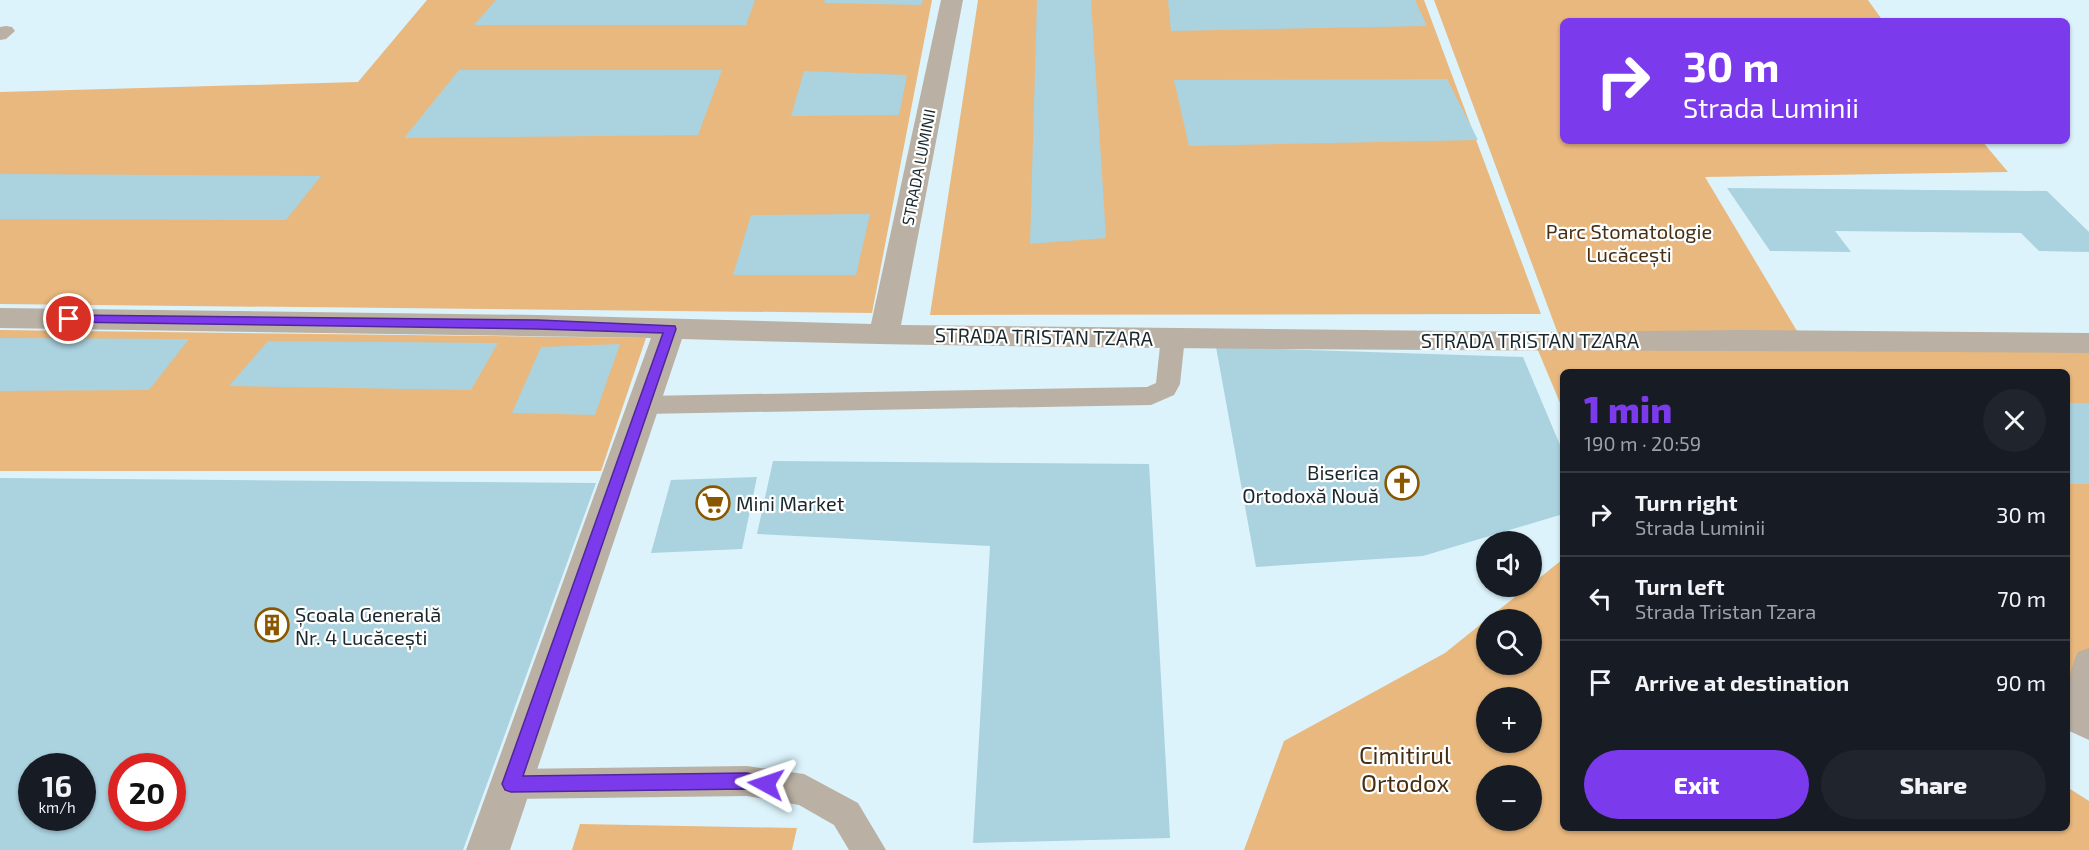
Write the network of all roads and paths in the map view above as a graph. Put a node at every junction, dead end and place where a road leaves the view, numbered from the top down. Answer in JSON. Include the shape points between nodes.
{"nodes":[{"id":1,"x":952,"y":0,"type":"edge"},
{"id":2,"x":0,"y":318,"type":"edge"},
{"id":3,"x":670,"y":329,"type":"junction"},
{"id":4,"x":884,"y":335,"type":"junction"},
{"id":5,"x":1173,"y":337,"type":"junction"},
{"id":6,"x":2089,"y":343,"type":"edge"},
{"id":7,"x":644,"y":405,"type":"junction"},
{"id":8,"x":2089,"y":661,"type":"edge"},
{"id":9,"x":2089,"y":726,"type":"edge"},
{"id":10,"x":511,"y":784,"type":"junction"},
{"id":11,"x":488,"y":850,"type":"edge"},
{"id":12,"x":869,"y":850,"type":"edge"}],
"edges":[{"from":1,"to":4,"type":"street","name":"STRADA LUMINII"},
{"from":2,"to":3,"type":"street","name":"STRADA TRISTAN TZARA"},
{"from":3,"to":4,"type":"street","name":"STRADA TRISTAN TZARA"},
{"from":3,"to":7,"type":"street"},
{"from":4,"to":5,"type":"street","name":"STRADA TRISTAN TZARA"},
{"from":5,"to":6,"type":"street","name":"STRADA TRISTAN TZARA"},
{"from":5,"to":7,"type":"lane","via":[[1168,384],[1151,396]]},
{"from":7,"to":10,"type":"street"},
{"from":8,"to":9,"type":"lane","via":[[2077,720]]},
{"from":10,"to":11,"type":"street"},
{"from":10,"to":12,"type":"lane","via":[[747,781],[804,790],[846,813]]}]}
